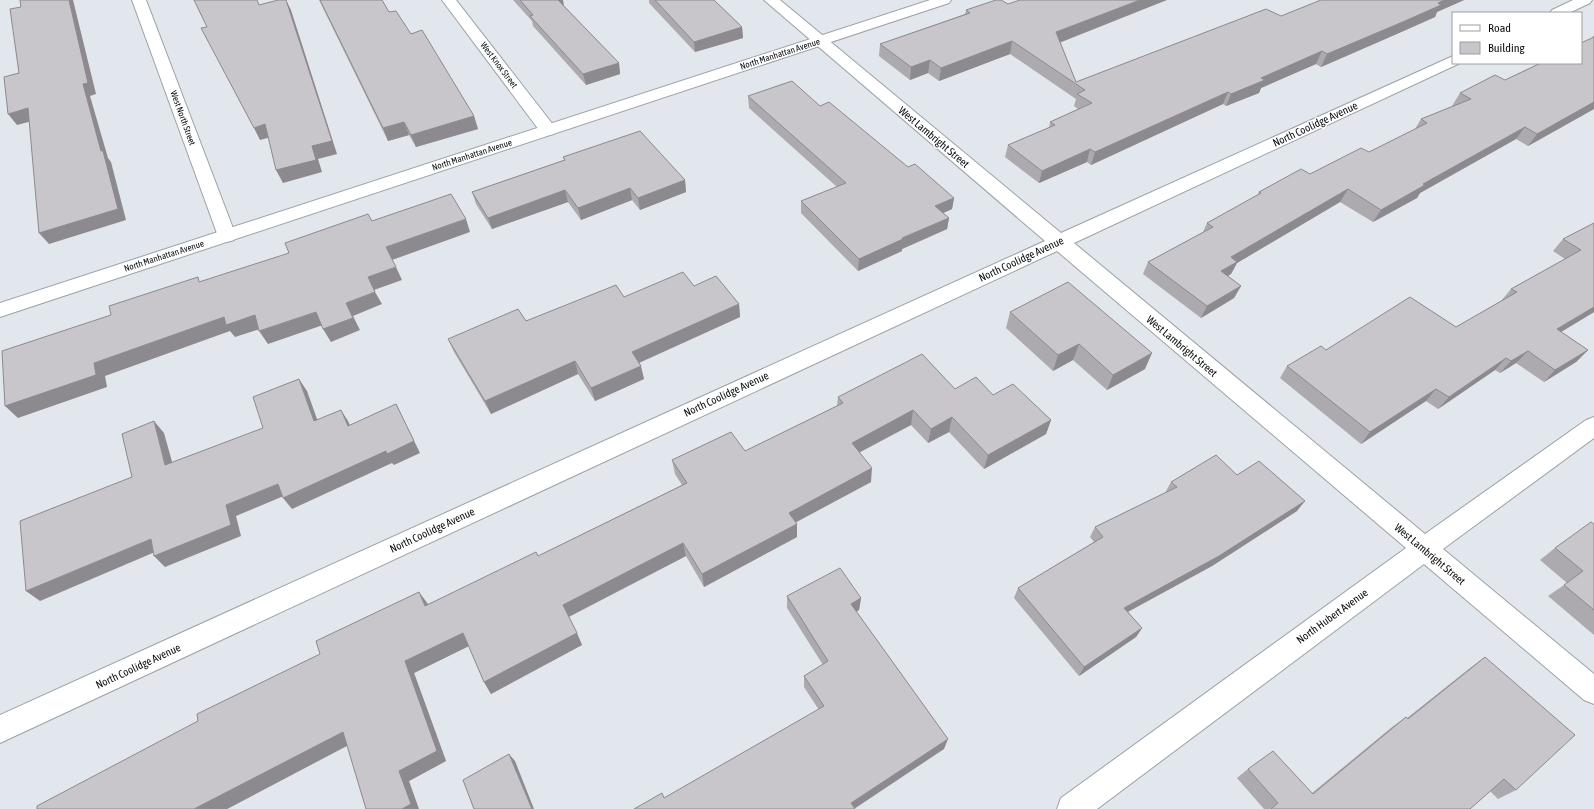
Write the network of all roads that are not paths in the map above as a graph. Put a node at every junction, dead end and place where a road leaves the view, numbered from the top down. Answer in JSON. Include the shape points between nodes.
{"nodes":[{"id":1,"x":139,"y":0,"type":"edge"},
{"id":2,"x":449,"y":0,"type":"edge"},
{"id":3,"x":771,"y":0,"type":"edge"},
{"id":4,"x":944,"y":0,"type":"edge"},
{"id":5,"x":1585,"y":0,"type":"edge"},
{"id":6,"x":1594,"y":4,"type":"edge"},
{"id":7,"x":1559,"y":12,"type":"edge"},
{"id":8,"x":820,"y":41,"type":"junction"},
{"id":9,"x":1452,"y":61,"type":"edge"},
{"id":10,"x":548,"y":130,"type":"junction"},
{"id":11,"x":227,"y":236,"type":"junction"},
{"id":12,"x":1057,"y":242,"type":"junction"},
{"id":13,"x":0,"y":310,"type":"edge"},
{"id":14,"x":1594,"y":426,"type":"edge"},
{"id":15,"x":1424,"y":548,"type":"junction"},
{"id":16,"x":1594,"y":691,"type":"edge"},
{"id":17,"x":0,"y":729,"type":"edge"},
{"id":18,"x":1072,"y":809,"type":"edge"}],
"edges":[{"from":1,"to":11,"type":"street","name":"West North Street"},
{"from":2,"to":10,"type":"street","name":"West Knox Street"},
{"from":3,"to":8,"type":"street","name":"West Lambright Street"},
{"from":4,"to":8,"type":"street","name":"North Manhattan Avenue"},
{"from":5,"to":6,"type":"street"},
{"from":5,"to":7,"type":"street"},
{"from":8,"to":10,"type":"street","name":"North Manhattan Avenue"},
{"from":8,"to":12,"type":"street","name":"West Lambright Street"},
{"from":9,"to":12,"type":"street","name":"North Coolidge Avenue"},
{"from":10,"to":11,"type":"street","name":"North Manhattan Avenue"},
{"from":11,"to":13,"type":"street","name":"North Manhattan Avenue"},
{"from":12,"to":15,"type":"street","name":"West Lambright Street"},
{"from":12,"to":17,"type":"street","name":"North Coolidge Avenue"},
{"from":14,"to":15,"type":"street","name":"North Hubert Avenue"},
{"from":15,"to":16,"type":"street","name":"West Lambright Street"},
{"from":15,"to":18,"type":"street","name":"North Hubert Avenue"}]}
